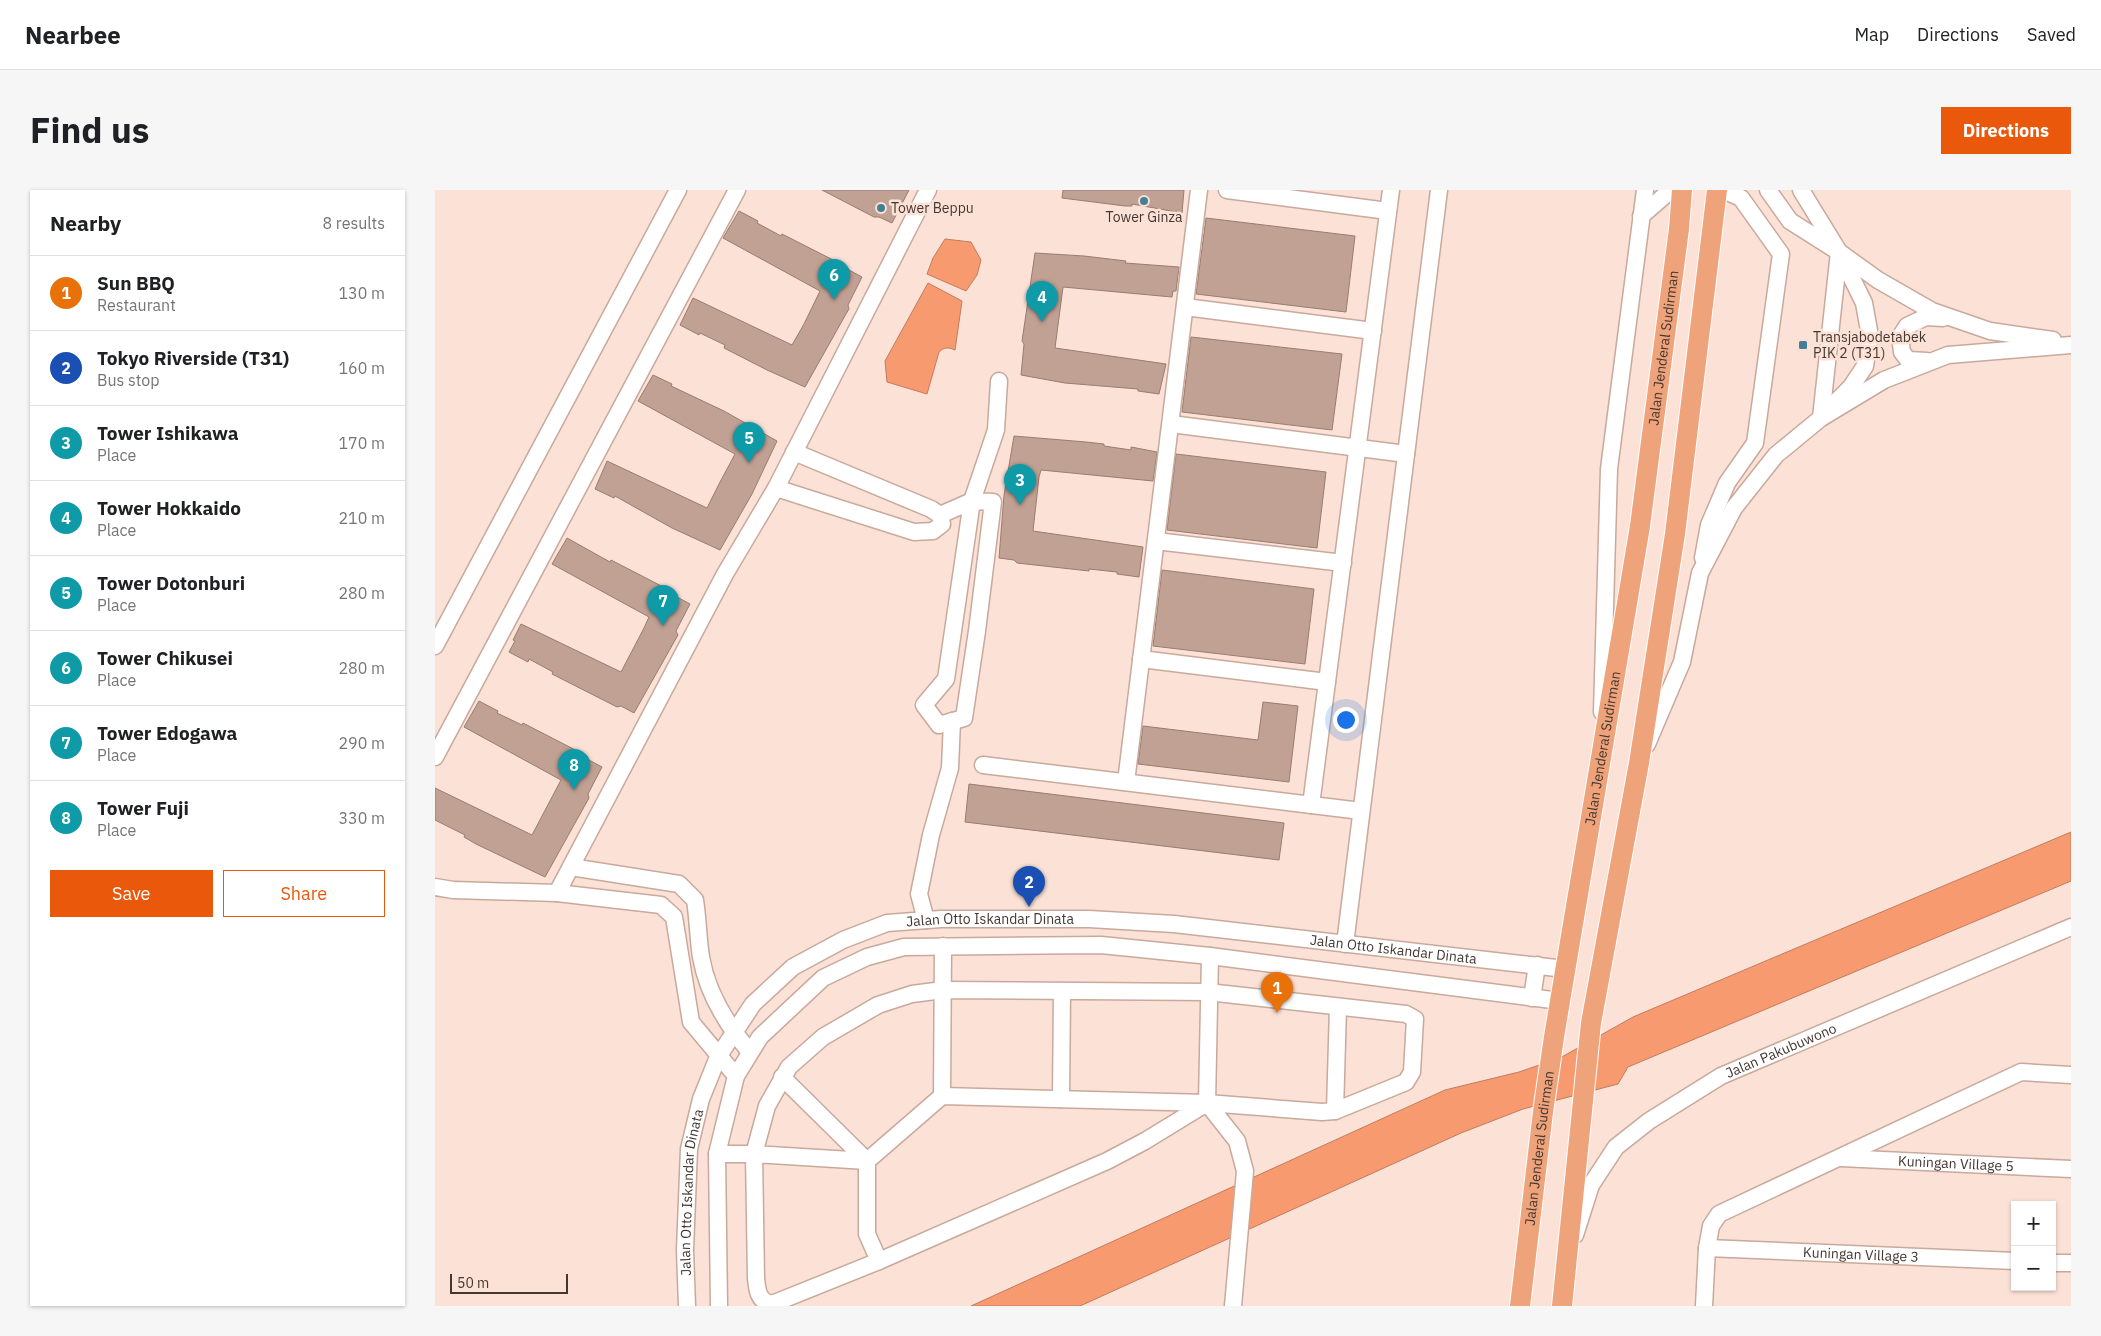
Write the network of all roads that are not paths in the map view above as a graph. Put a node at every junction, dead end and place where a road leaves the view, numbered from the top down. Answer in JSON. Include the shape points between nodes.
{"nodes":[{"id":1,"x":678,"y":190,"type":"edge"},
{"id":2,"x":737,"y":190,"type":"edge"},
{"id":3,"x":928,"y":190,"type":"edge"},
{"id":4,"x":1199,"y":190,"type":"edge"},
{"id":5,"x":1227,"y":190,"type":"edge"},
{"id":6,"x":1391,"y":190,"type":"edge"},
{"id":7,"x":1439,"y":190,"type":"edge"},
{"id":8,"x":1645,"y":190,"type":"edge"},
{"id":9,"x":1671,"y":190,"type":"edge"},
{"id":10,"x":1682,"y":190,"type":"edge"},
{"id":11,"x":1717,"y":190,"type":"edge"},
{"id":12,"x":1723,"y":190,"type":"edge"},
{"id":13,"x":1768,"y":190,"type":"edge"},
{"id":14,"x":1801,"y":190,"type":"edge"},
{"id":15,"x":1388,"y":211,"type":"junction"},
{"id":16,"x":1641,"y":216,"type":"junction"},
{"id":17,"x":1839,"y":252,"type":"junction"},
{"id":18,"x":1185,"y":307,"type":"junction"},
{"id":19,"x":1952,"y":318,"type":"junction"},
{"id":20,"x":1373,"y":331,"type":"junction"},
{"id":21,"x":2071,"y":344,"type":"edge"},
{"id":22,"x":1931,"y":362,"type":"junction"},
{"id":23,"x":999,"y":381,"type":"dead end"},
{"id":24,"x":1821,"y":418,"type":"junction"},
{"id":25,"x":1171,"y":424,"type":"junction"},
{"id":26,"x":1357,"y":448,"type":"junction"},
{"id":27,"x":794,"y":452,"type":"junction"},
{"id":28,"x":1406,"y":454,"type":"junction"},
{"id":29,"x":776,"y":488,"type":"junction"},
{"id":30,"x":972,"y":501,"type":"junction"},
{"id":31,"x":940,"y":515,"type":"junction"},
{"id":32,"x":1156,"y":541,"type":"junction"},
{"id":33,"x":1343,"y":563,"type":"junction"},
{"id":34,"x":1700,"y":573,"type":"junction"},
{"id":35,"x":435,"y":646,"type":"edge"},
{"id":36,"x":1141,"y":659,"type":"junction"},
{"id":37,"x":1327,"y":682,"type":"junction"},
{"id":38,"x":952,"y":721,"type":"junction"},
{"id":39,"x":1600,"y":756,"type":"junction"},
{"id":40,"x":435,"y":757,"type":"edge"},
{"id":41,"x":1639,"y":763,"type":"junction"},
{"id":42,"x":983,"y":765,"type":"dead end"},
{"id":43,"x":1126,"y":782,"type":"junction"},
{"id":44,"x":1311,"y":805,"type":"junction"},
{"id":45,"x":1361,"y":811,"type":"junction"},
{"id":46,"x":571,"y":868,"type":"junction"},
{"id":47,"x":435,"y":887,"type":"edge"},
{"id":48,"x":557,"y":893,"type":"junction"},
{"id":49,"x":926,"y":920,"type":"junction"},
{"id":50,"x":2071,"y":927,"type":"edge"},
{"id":51,"x":1345,"y":944,"type":"junction"},
{"id":52,"x":943,"y":946,"type":"junction"},
{"id":53,"x":1210,"y":956,"type":"junction"},
{"id":54,"x":1537,"y":965,"type":"junction"},
{"id":55,"x":1565,"y":969,"type":"junction"},
{"id":56,"x":943,"y":990,"type":"junction"},
{"id":57,"x":1062,"y":992,"type":"junction"},
{"id":58,"x":1208,"y":992,"type":"junction"},
{"id":59,"x":1532,"y":998,"type":"junction"},
{"id":60,"x":1560,"y":1002,"type":"junction"},
{"id":61,"x":1338,"y":1007,"type":"junction"},
{"id":62,"x":733,"y":1032,"type":"junction"},
{"id":63,"x":750,"y":1052,"type":"junction"},
{"id":64,"x":719,"y":1057,"type":"junction"},
{"id":65,"x":2071,"y":1075,"type":"edge"},
{"id":66,"x":736,"y":1076,"type":"junction"},
{"id":67,"x":782,"y":1077,"type":"junction"},
{"id":68,"x":942,"y":1096,"type":"junction"},
{"id":69,"x":1061,"y":1099,"type":"junction"},
{"id":70,"x":1207,"y":1103,"type":"junction"},
{"id":71,"x":1335,"y":1111,"type":"junction"},
{"id":72,"x":717,"y":1154,"type":"junction"},
{"id":73,"x":754,"y":1154,"type":"junction"},
{"id":74,"x":1839,"y":1158,"type":"junction"},
{"id":75,"x":867,"y":1161,"type":"junction"},
{"id":76,"x":2071,"y":1169,"type":"edge"},
{"id":77,"x":1707,"y":1248,"type":"junction"},
{"id":78,"x":1567,"y":1258,"type":"junction"},
{"id":79,"x":2011,"y":1261,"type":"edge"},
{"id":80,"x":879,"y":1262,"type":"junction"},
{"id":81,"x":2056,"y":1263,"type":"edge"},
{"id":82,"x":2071,"y":1263,"type":"edge"},
{"id":83,"x":687,"y":1306,"type":"edge"},
{"id":84,"x":719,"y":1306,"type":"edge"},
{"id":85,"x":1233,"y":1306,"type":"edge"},
{"id":86,"x":1520,"y":1306,"type":"edge"},
{"id":87,"x":1562,"y":1306,"type":"edge"},
{"id":88,"x":1704,"y":1306,"type":"edge"}],
"edges":[{"from":1,"to":35,"type":"street"},
{"from":2,"to":40,"type":"street"},
{"from":3,"to":27,"type":"street"},
{"from":4,"to":18,"type":"street"},
{"from":5,"to":15,"type":"street"},
{"from":6,"to":15,"type":"street"},
{"from":7,"to":28,"type":"street"},
{"from":8,"to":16,"type":"street"},
{"from":9,"to":16,"type":"street"},
{"from":10,"to":39,"type":"main road","name":"Jalan Jenderal Sudirman","via":[[1640,526]]},
{"from":11,"to":41,"type":"main road","via":[[1675,534]]},
{"from":12,"to":34,"type":"street","via":[[1741,198],[1781,254],[1755,443],[1719,499],[1709,524]]},
{"from":13,"to":17,"type":"street","via":[[1790,221]]},
{"from":14,"to":17,"type":"street"},
{"from":15,"to":20,"type":"street"},
{"from":16,"to":39,"type":"street","via":[[1609,469]]},
{"from":17,"to":19,"type":"street","via":[[1878,280],[1932,311]]},
{"from":17,"to":24,"type":"street"},
{"from":17,"to":24,"type":"street","via":[[1864,303],[1870,336],[1865,366],[1851,387]]},
{"from":18,"to":20,"type":"street"},
{"from":18,"to":25,"type":"street"},
{"from":19,"to":21,"type":"street","via":[[1990,331]]},
{"from":19,"to":22,"type":"street","via":[[1926,317],[1907,326],[1900,337],[1901,352],[1908,360]]},
{"from":20,"to":26,"type":"street"},
{"from":21,"to":22,"type":"street","via":[[1948,355]]},
{"from":22,"to":24,"type":"street","via":[[1884,380]]},
{"from":23,"to":30,"type":"street","via":[[996,430]]},
{"from":24,"to":34,"type":"street","via":[[1776,455],[1734,508]]},
{"from":25,"to":26,"type":"street"},
{"from":25,"to":32,"type":"street"},
{"from":26,"to":28,"type":"street"},
{"from":26,"to":33,"type":"street"},
{"from":27,"to":29,"type":"street"},
{"from":27,"to":31,"type":"street"},
{"from":28,"to":45,"type":"street"},
{"from":29,"to":31,"type":"street","via":[[914,532],[933,531],[942,524]]},
{"from":29,"to":46,"type":"street","via":[[725,574]]},
{"from":30,"to":31,"type":"street"},
{"from":30,"to":38,"type":"street","via":[[993,502],[964,718]]},
{"from":30,"to":38,"type":"street","via":[[946,679],[924,705],[939,725]]},
{"from":32,"to":33,"type":"street"},
{"from":32,"to":36,"type":"street"},
{"from":33,"to":37,"type":"street"},
{"from":34,"to":41,"type":"street","via":[[1682,662]]},
{"from":36,"to":37,"type":"street"},
{"from":36,"to":43,"type":"street"},
{"from":37,"to":44,"type":"street"},
{"from":38,"to":49,"type":"street","via":[[950,768],[919,894]]},
{"from":39,"to":55,"type":"main road","name":"Jalan Jenderal Sudirman"},
{"from":41,"to":78,"type":"main road","via":[[1591,1023]]},
{"from":42,"to":43,"type":"street"},
{"from":43,"to":44,"type":"street"},
{"from":44,"to":45,"type":"street"},
{"from":45,"to":51,"type":"street"},
{"from":46,"to":48,"type":"street"},
{"from":46,"to":62,"type":"street","via":[[679,884],[695,900],[701,957],[708,984]]},
{"from":47,"to":48,"type":"street"},
{"from":48,"to":64,"type":"street","via":[[661,905],[674,917],[691,1022]]},
{"from":49,"to":51,"type":"street","name":"Jalan Otto Iskandar Dinata","via":[[1089,918],[1174,924]]},
{"from":49,"to":62,"type":"street","name":"Jalan Otto Iskandar Dinata","via":[[887,923],[843,940],[793,967],[753,1004]]},
{"from":50,"to":78,"type":"street","name":"Jalan Pakubuwono","via":[[1721,1076],[1649,1121],[1616,1147],[1591,1186]]},
{"from":51,"to":54,"type":"street","name":"Jalan Otto Iskandar Dinata"},
{"from":52,"to":53,"type":"street","name":"Jalan Otto Iskandar Dinata","via":[[1101,945]]},
{"from":52,"to":56,"type":"street"},
{"from":52,"to":63,"type":"street","name":"Jalan Otto Iskandar Dinata","via":[[904,947],[867,957],[823,978],[760,1038]]},
{"from":53,"to":58,"type":"street"},
{"from":53,"to":59,"type":"street","name":"Jalan Otto Iskandar Dinata"},
{"from":54,"to":55,"type":"street","name":"Jalan Otto Iskandar Dinata"},
{"from":54,"to":59,"type":"street"},
{"from":55,"to":60,"type":"main road","name":"Jalan Jenderal Sudirman"},
{"from":56,"to":57,"type":"street"},
{"from":56,"to":67,"type":"street","via":[[911,994],[877,1005],[823,1038],[789,1066]]},
{"from":56,"to":68,"type":"street"},
{"from":57,"to":58,"type":"street"},
{"from":57,"to":69,"type":"street"},
{"from":58,"to":61,"type":"street"},
{"from":58,"to":70,"type":"street"},
{"from":59,"to":60,"type":"street","name":"Jalan Otto Iskandar Dinata"},
{"from":60,"to":86,"type":"main road","name":"Jalan Jenderal Sudirman","via":[[1543,1112]]},
{"from":61,"to":71,"type":"street"},
{"from":61,"to":71,"type":"street","via":[[1406,1014],[1415,1019],[1416,1027],[1412,1072],[1406,1082]]},
{"from":62,"to":63,"type":"street"},
{"from":62,"to":64,"type":"street","name":"Jalan Otto Iskandar Dinata"},
{"from":63,"to":66,"type":"street","name":"Jalan Otto Iskandar Dinata"},
{"from":64,"to":66,"type":"street"},
{"from":64,"to":83,"type":"street","name":"Jalan Otto Iskandar Dinata","via":[[701,1099],[689,1149],[685,1250]]},
{"from":65,"to":74,"type":"street","via":[[2021,1072]]},
{"from":66,"to":72,"type":"street","name":"Jalan Otto Iskandar Dinata"},
{"from":67,"to":73,"type":"street","via":[[767,1106]]},
{"from":67,"to":75,"type":"street"},
{"from":68,"to":69,"type":"street"},
{"from":68,"to":75,"type":"street"},
{"from":69,"to":70,"type":"street"},
{"from":70,"to":71,"type":"street"},
{"from":70,"to":80,"type":"street","via":[[1107,1161]]},
{"from":70,"to":85,"type":"street","via":[[1237,1141],[1245,1171]]},
{"from":72,"to":73,"type":"street"},
{"from":72,"to":84,"type":"street","name":"Jalan Otto Iskandar Dinata"},
{"from":73,"to":75,"type":"street"},
{"from":73,"to":80,"type":"street","via":[[756,1278],[758,1295],[766,1304]]},
{"from":74,"to":76,"type":"street","name":"Kuningan Village 5"},
{"from":74,"to":77,"type":"street","via":[[1719,1214],[1711,1226]]},
{"from":75,"to":80,"type":"street","via":[[867,1234]]},
{"from":77,"to":79,"type":"street","name":"Kuningan Village 3"},
{"from":77,"to":88,"type":"street"},
{"from":78,"to":87,"type":"main road"},
{"from":81,"to":82,"type":"street"}]}
